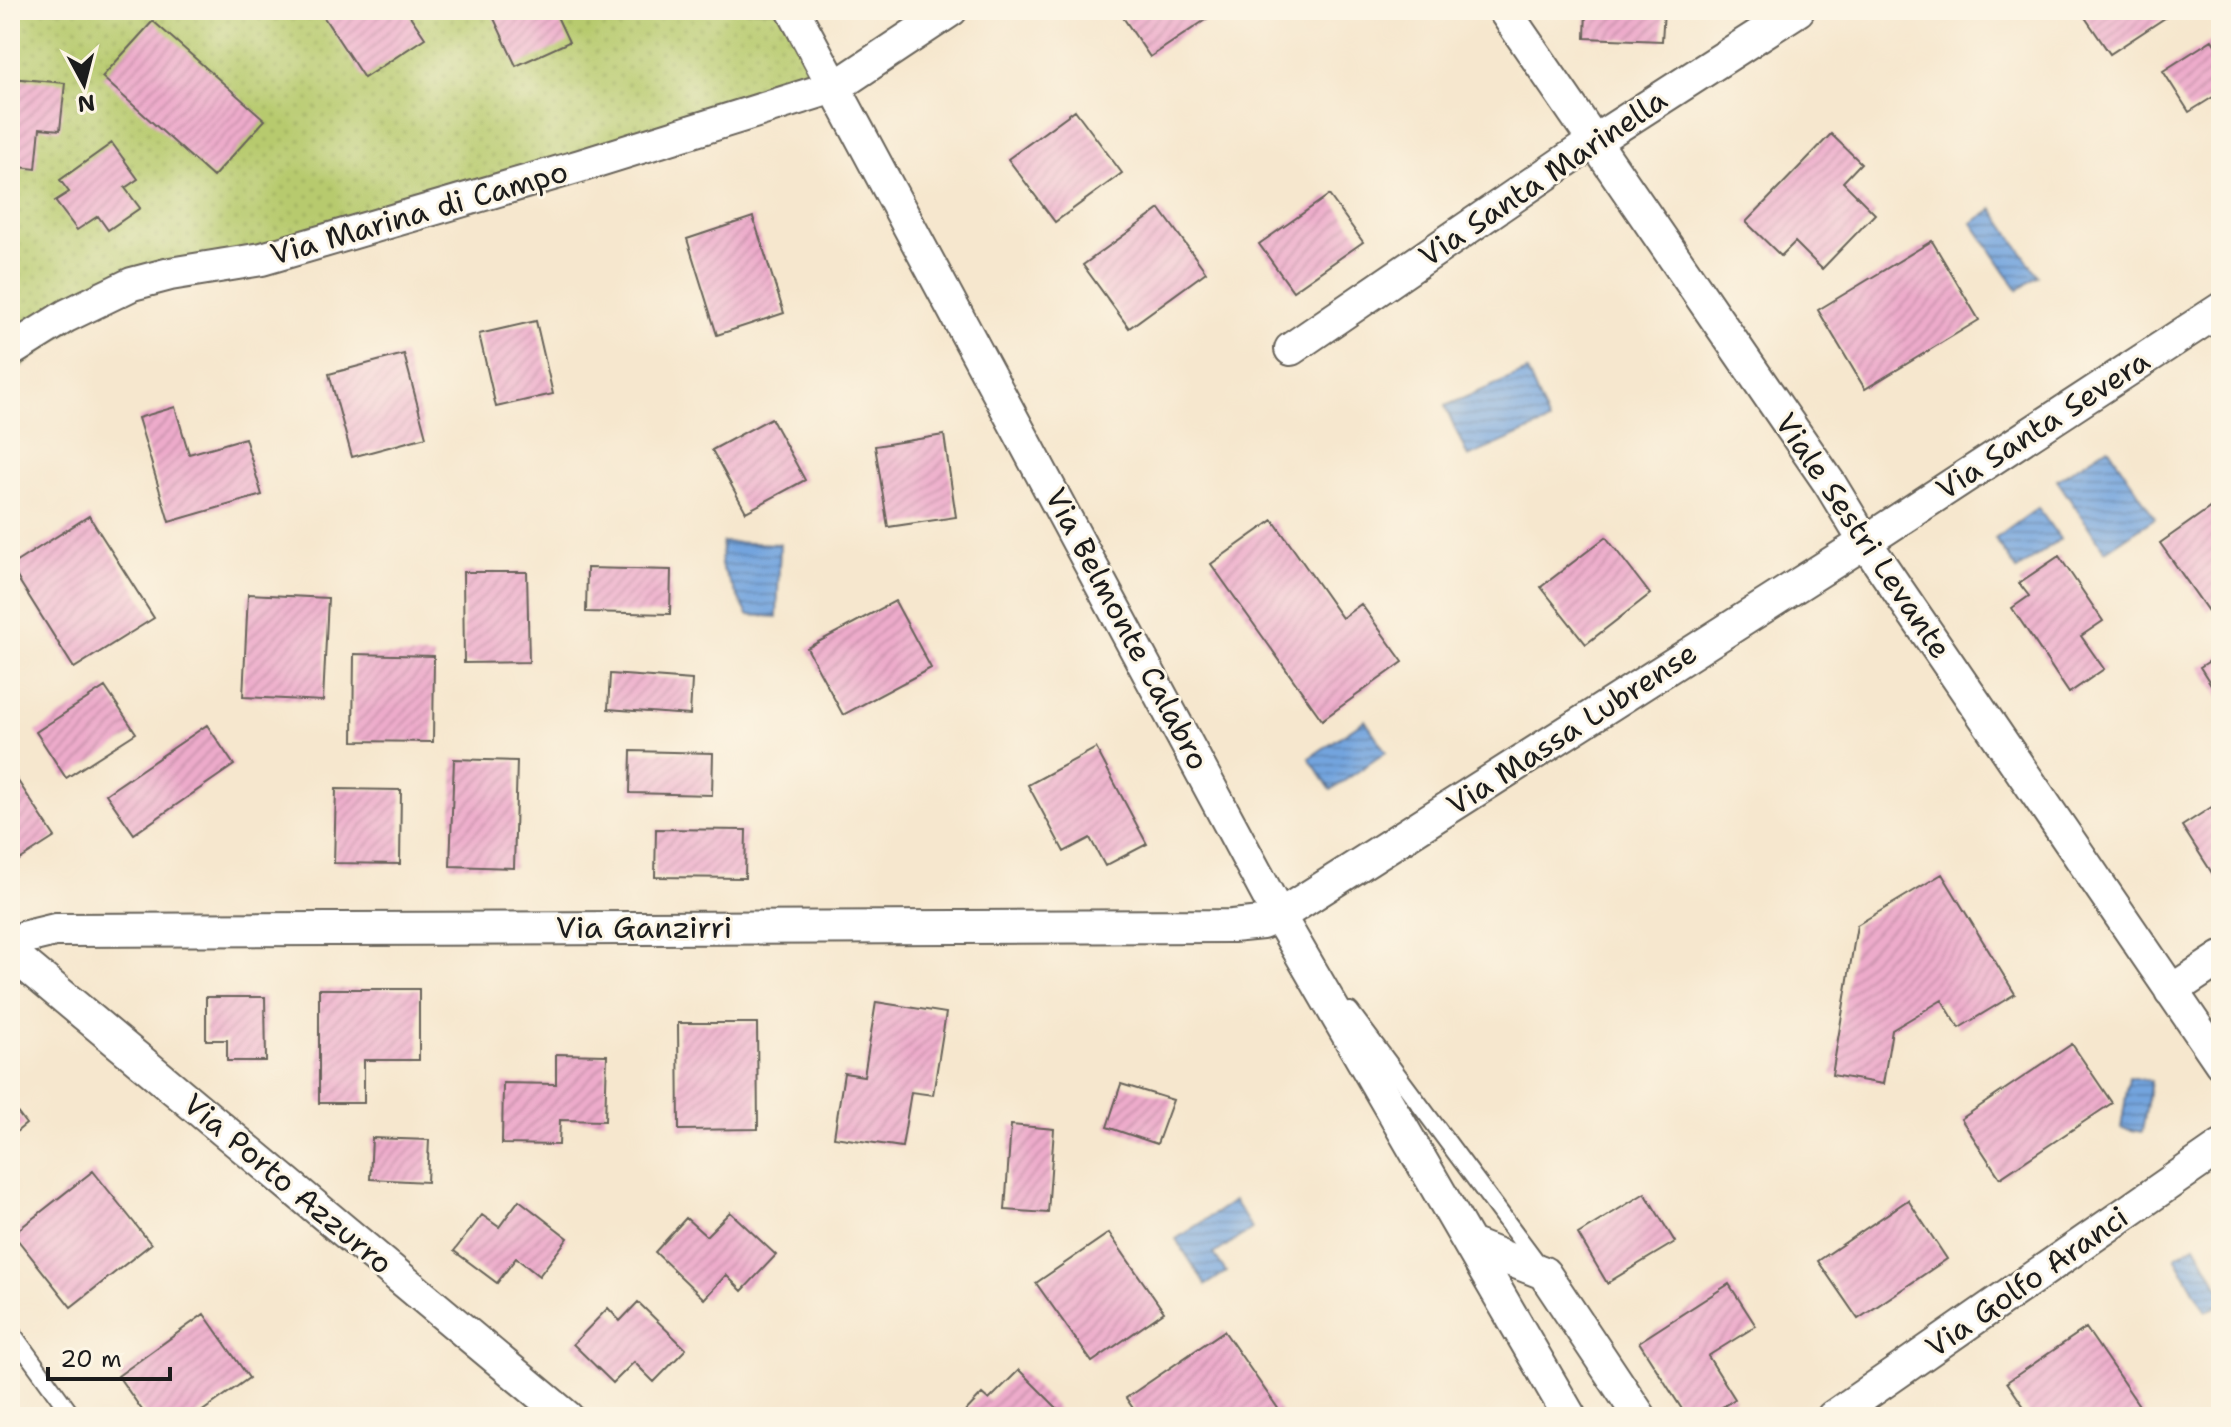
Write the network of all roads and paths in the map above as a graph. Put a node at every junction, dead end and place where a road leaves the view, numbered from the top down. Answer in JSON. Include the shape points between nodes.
{"nodes":[{"id":1,"x":793,"y":10,"type":"edge"},
{"id":2,"x":951,"y":10,"type":"edge"},
{"id":3,"x":1504,"y":10,"type":"edge"},
{"id":4,"x":1798,"y":10,"type":"edge"},
{"id":5,"x":837,"y":86,"type":"junction"},
{"id":6,"x":1593,"y":142,"type":"junction"},
{"id":7,"x":2221,"y":309,"type":"edge"},
{"id":8,"x":1291,"y":349,"type":"dead end"},
{"id":9,"x":10,"y":351,"type":"edge"},
{"id":10,"x":1865,"y":542,"type":"junction"},
{"id":11,"x":1279,"y":916,"type":"junction"},
{"id":12,"x":10,"y":949,"type":"edge"},
{"id":13,"x":2221,"y":958,"type":"edge"},
{"id":14,"x":2171,"y":991,"type":"junction"},
{"id":15,"x":2221,"y":1063,"type":"edge"},
{"id":16,"x":2221,"y":1147,"type":"edge"},
{"id":17,"x":1470,"y":1244,"type":"junction"},
{"id":18,"x":1544,"y":1273,"type":"junction"},
{"id":19,"x":10,"y":1330,"type":"edge"},
{"id":20,"x":558,"y":1415,"type":"edge"},
{"id":21,"x":73,"y":1417,"type":"edge"},
{"id":22,"x":1570,"y":1417,"type":"edge"},
{"id":23,"x":1640,"y":1417,"type":"edge"},
{"id":24,"x":1833,"y":1417,"type":"edge"}],
"edges":[{"from":1,"to":5,"type":"street","name":"Via Belmonte Calabro"},
{"from":2,"to":5,"type":"street","name":"Via Marina di Campo"},
{"from":3,"to":6,"type":"street","name":"Viale Sestri Levante"},
{"from":4,"to":6,"type":"street","name":"Via Santa Marinella"},
{"from":5,"to":9,"type":"street","name":"Via Marina di Campo","via":[[262,259],[132,284]]},
{"from":5,"to":11,"type":"street","name":"Via Belmonte Calabro"},
{"from":6,"to":8,"type":"street","name":"Via Santa Marinella"},
{"from":6,"to":10,"type":"street","name":"Viale Sestri Levante"},
{"from":7,"to":10,"type":"street","name":"Via Santa Severa"},
{"from":10,"to":11,"type":"street","name":"Via Massa Lubrense"},
{"from":10,"to":14,"type":"street","name":"Viale Sestri Levante"},
{"from":11,"to":12,"type":"street","name":"Via Ganzirri","via":[[1252,925],[1216,927],[55,930],[26,937]]},
{"from":11,"to":17,"type":"street","name":"Via Belmonte Calabro"},
{"from":11,"to":18,"type":"lane"},
{"from":12,"to":20,"type":"street","name":"Via Porto Azzurro"},
{"from":13,"to":14,"type":"street"},
{"from":14,"to":15,"type":"street","name":"Viale Sestri Levante"},
{"from":16,"to":24,"type":"street","name":"Via Golfo Aranci"},
{"from":17,"to":18,"type":"street"},
{"from":17,"to":22,"type":"street","name":"Via Belmonte Calabro"},
{"from":18,"to":23,"type":"street"},
{"from":19,"to":21,"type":"lane"}]}
